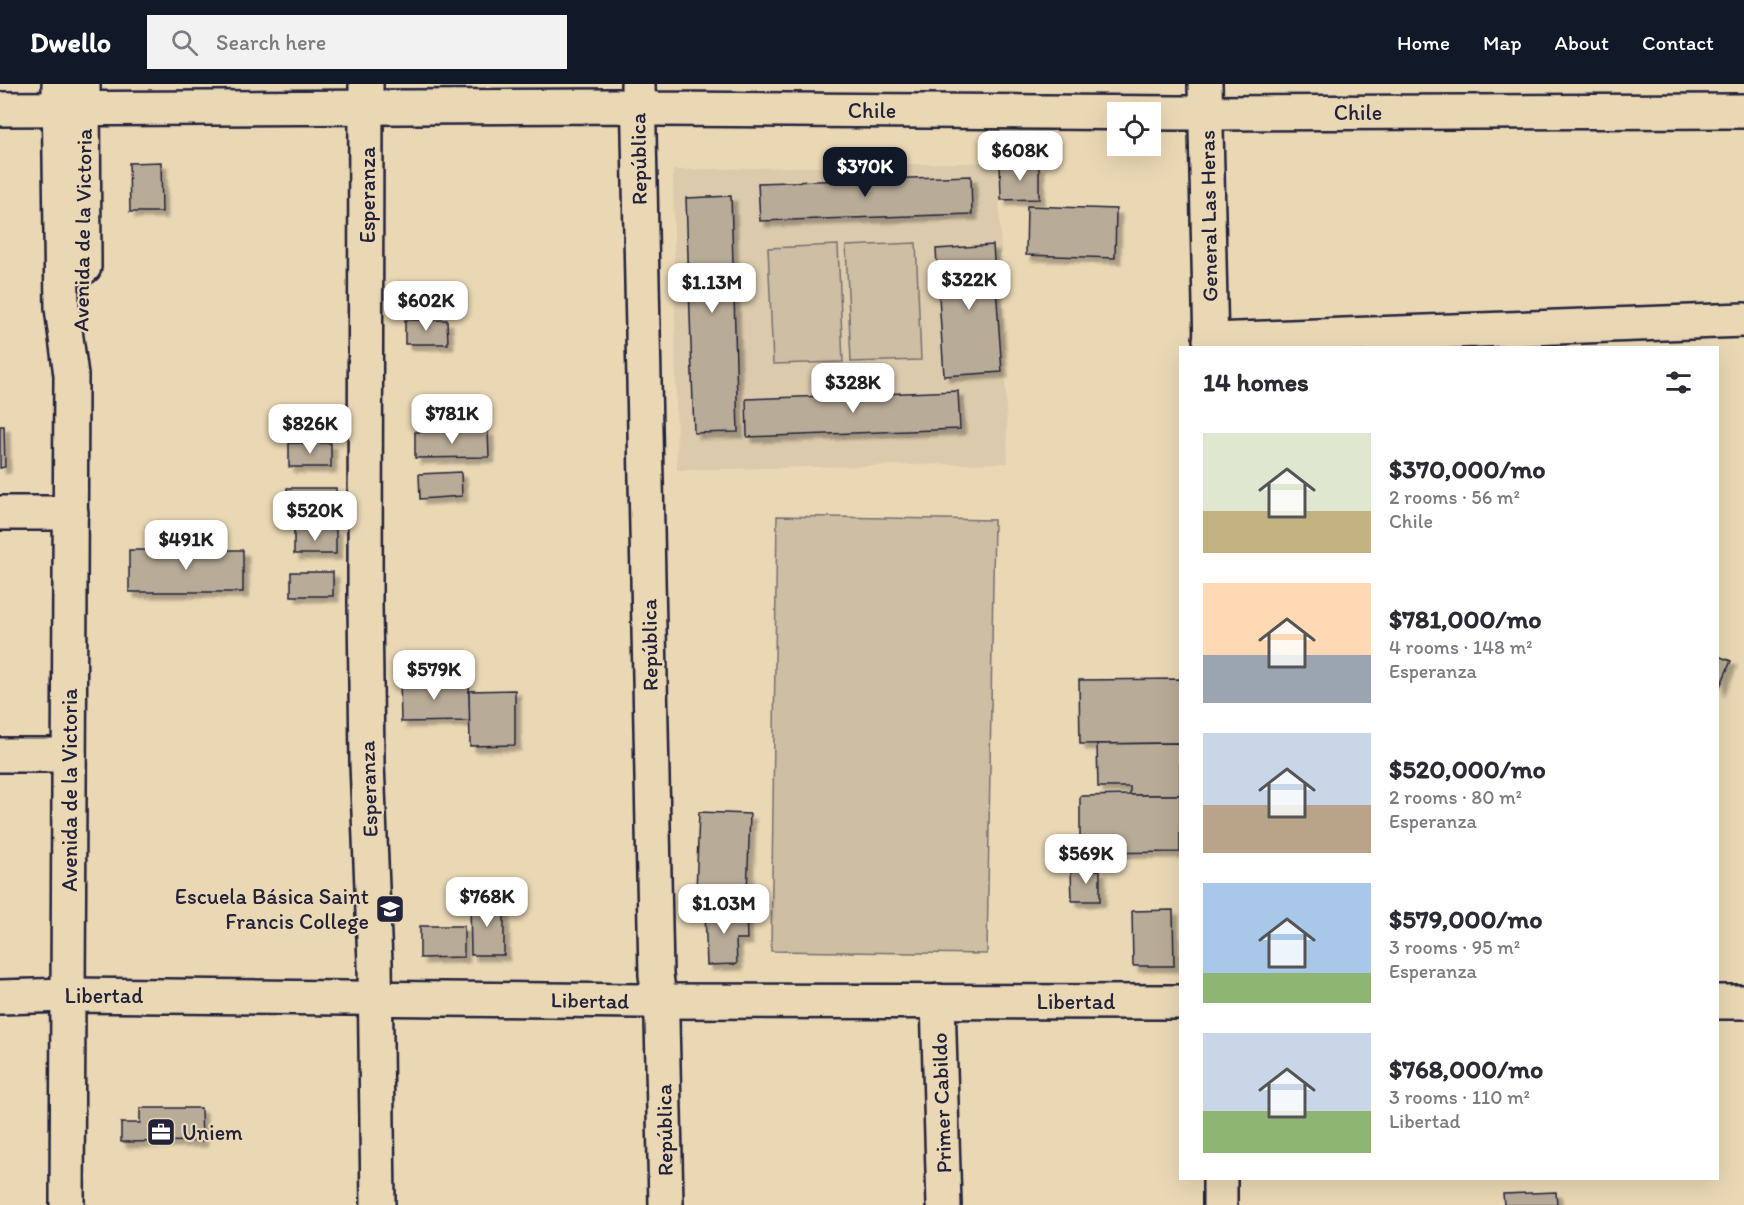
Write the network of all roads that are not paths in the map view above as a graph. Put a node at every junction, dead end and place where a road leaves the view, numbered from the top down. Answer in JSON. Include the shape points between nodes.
{"nodes":[{"id":1,"x":367,"y":95,"type":"edge"},
{"id":2,"x":71,"y":96,"type":"edge"},
{"id":3,"x":638,"y":96,"type":"edge"},
{"id":4,"x":1206,"y":98,"type":"edge"},
{"id":5,"x":0,"y":109,"type":"edge"},
{"id":6,"x":1744,"y":111,"type":"edge"},
{"id":7,"x":1744,"y":320,"type":"edge"},
{"id":8,"x":1211,"y":344,"type":"edge"},
{"id":9,"x":0,"y":513,"type":"edge"},
{"id":10,"x":71,"y":513,"type":"junction"},
{"id":11,"x":0,"y":755,"type":"edge"},
{"id":12,"x":69,"y":755,"type":"junction"},
{"id":13,"x":68,"y":994,"type":"junction"},
{"id":14,"x":0,"y":997,"type":"edge"},
{"id":15,"x":375,"y":997,"type":"junction"},
{"id":16,"x":659,"y":1001,"type":"junction"},
{"id":17,"x":938,"y":1001,"type":"junction"},
{"id":18,"x":1179,"y":1002,"type":"edge"},
{"id":19,"x":1719,"y":1002,"type":"edge"},
{"id":20,"x":1744,"y":1002,"type":"edge"},
{"id":21,"x":1220,"y":1180,"type":"edge"},
{"id":22,"x":67,"y":1205,"type":"edge"},
{"id":23,"x":378,"y":1205,"type":"edge"},
{"id":24,"x":666,"y":1205,"type":"edge"},
{"id":25,"x":944,"y":1205,"type":"edge"},
{"id":26,"x":1220,"y":1205,"type":"edge"}],
"edges":[{"from":1,"to":2,"type":"street","name":"Chile"},
{"from":1,"to":3,"type":"street","name":"Chile"},
{"from":1,"to":15,"type":"street","name":"Esperanza","via":[[365,603]]},
{"from":2,"to":5,"type":"street","name":"Chile"},
{"from":2,"to":10,"type":"street","name":"Avenida de la Victoria","via":[[62,308],[71,375]]},
{"from":3,"to":4,"type":"street","name":"Chile"},
{"from":3,"to":16,"type":"street","name":"República"},
{"from":4,"to":6,"type":"street","name":"Chile"},
{"from":4,"to":8,"type":"street","name":"General Las Heras"},
{"from":7,"to":8,"type":"street"},
{"from":9,"to":10,"type":"street"},
{"from":10,"to":12,"type":"street","name":"Avenida de la Victoria"},
{"from":11,"to":12,"type":"street"},
{"from":12,"to":13,"type":"street","name":"Avenida de la Victoria"},
{"from":13,"to":14,"type":"street","name":"Libertad"},
{"from":13,"to":15,"type":"street","name":"Libertad"},
{"from":13,"to":22,"type":"street","name":"Avenida de la Victoria"},
{"from":15,"to":16,"type":"street","name":"Libertad"},
{"from":15,"to":23,"type":"street","name":"Esperanza"},
{"from":16,"to":17,"type":"street","name":"Libertad"},
{"from":16,"to":24,"type":"street","name":"República"},
{"from":17,"to":18,"type":"street","name":"Libertad"},
{"from":17,"to":25,"type":"street","name":"Primer Cabildo"},
{"from":19,"to":20,"type":"street"},
{"from":21,"to":26,"type":"street"}]}
